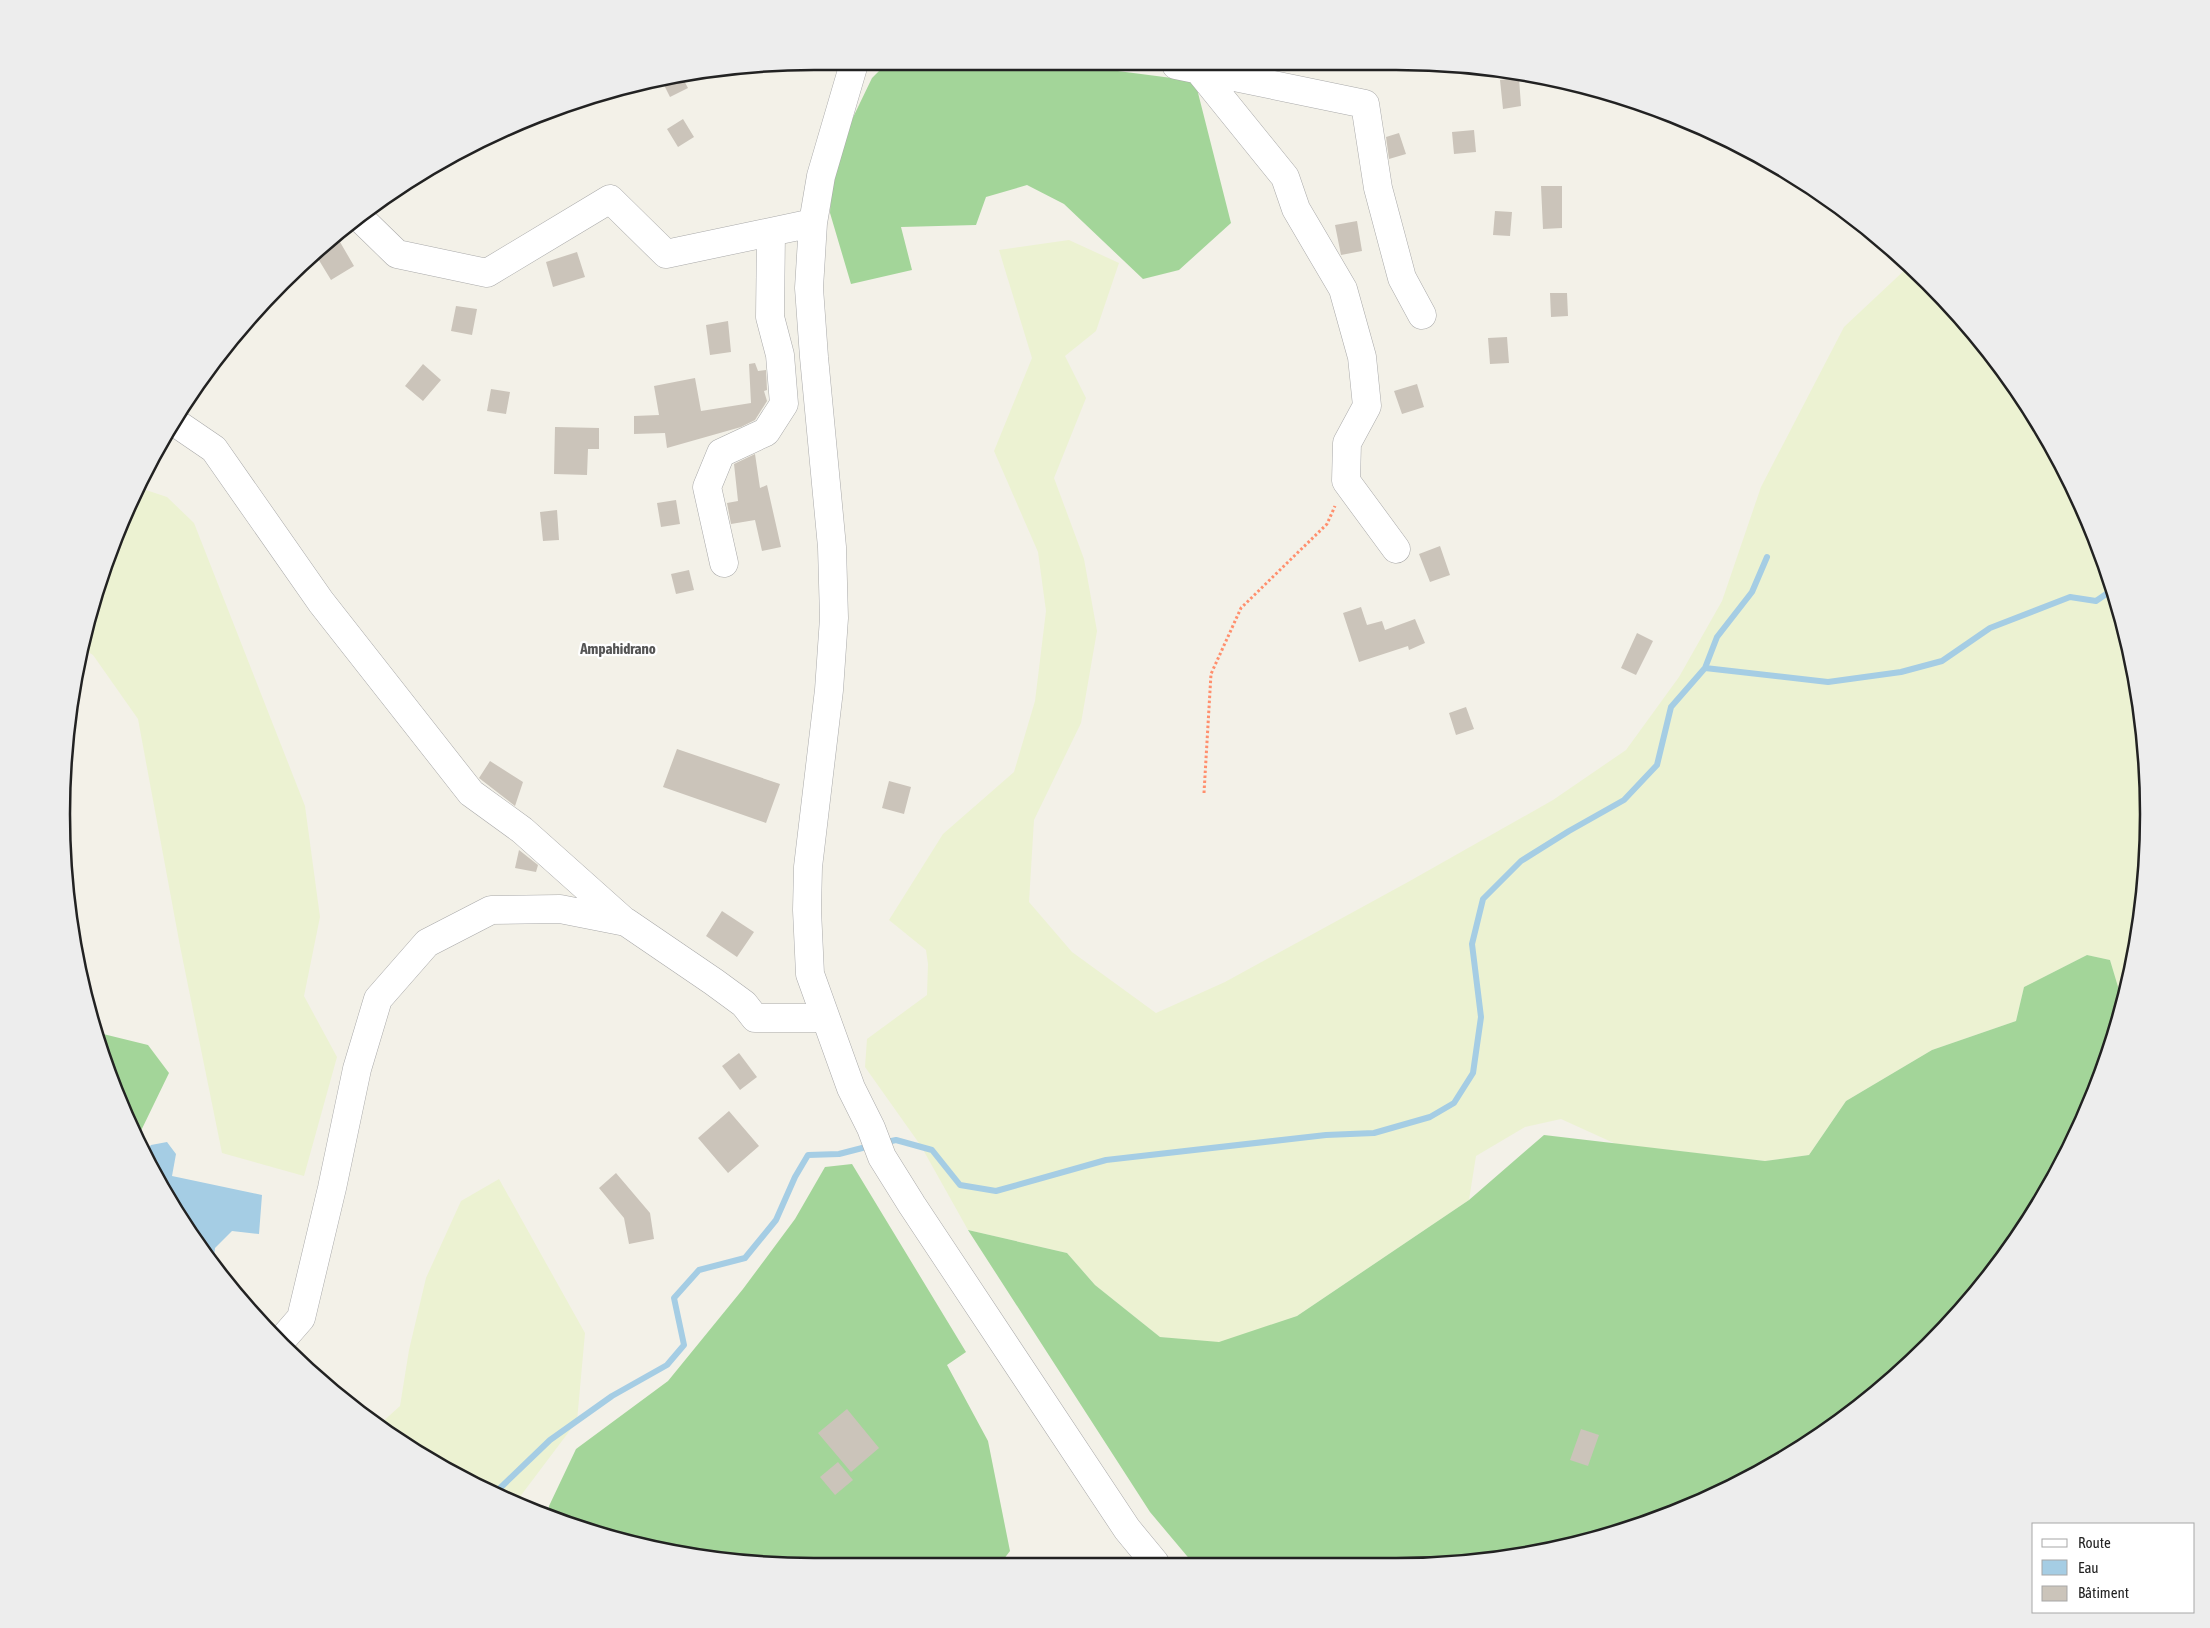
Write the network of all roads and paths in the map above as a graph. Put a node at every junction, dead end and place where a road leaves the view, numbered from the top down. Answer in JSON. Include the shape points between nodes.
{"nodes":[{"id":1,"x":852,"y":70,"type":"edge"},
{"id":2,"x":1190,"y":70,"type":"edge"},
{"id":3,"x":1205,"y":70,"type":"edge"},
{"id":4,"x":364,"y":222,"type":"edge"},
{"id":5,"x":813,"y":223,"type":"junction"},
{"id":6,"x":771,"y":233,"type":"junction"},
{"id":7,"x":1422,"y":316,"type":"dead end"},
{"id":8,"x":180,"y":425,"type":"edge"},
{"id":9,"x":1346,"y":481,"type":"junction"},
{"id":10,"x":1396,"y":549,"type":"dead end"},
{"id":11,"x":724,"y":562,"type":"dead end"},
{"id":12,"x":1204,"y":793,"type":"dead end"},
{"id":13,"x":626,"y":922,"type":"junction"},
{"id":14,"x":824,"y":1018,"type":"junction"},
{"id":15,"x":285,"y":1337,"type":"edge"},
{"id":16,"x":1152,"y":1558,"type":"edge"}],
"edges":[{"from":1,"to":5,"type":"street","via":[[821,176]]},
{"from":2,"to":9,"type":"street","via":[[1285,177],[1296,209],[1343,288],[1362,357],[1366,406],[1347,443]]},
{"from":3,"to":7,"type":"street","via":[[1365,104],[1378,188],[1402,278]]},
{"from":4,"to":6,"type":"street","via":[[397,254],[487,273],[610,199],[666,254]]},
{"from":5,"to":6,"type":"street"},
{"from":5,"to":14,"type":"street","via":[[809,288],[832,547],[834,618],[829,690],[808,867],[810,974]]},
{"from":6,"to":11,"type":"street","via":[[770,317],[780,355],[784,404],[766,432],[721,453],[707,487]]},
{"from":8,"to":13,"type":"street","via":[[214,449],[321,602],[471,793],[522,830]]},
{"from":9,"to":10,"type":"street"},
{"from":9,"to":12,"type":"path","via":[[1327,524],[1241,608],[1211,674]]},
{"from":13,"to":14,"type":"street","via":[[744,1004],[755,1018]]},
{"from":13,"to":15,"type":"street","via":[[560,908],[491,910],[427,942],[378,999],[357,1069],[301,1318]]},
{"from":14,"to":16,"type":"street","via":[[882,1157],[1127,1529]]}]}
